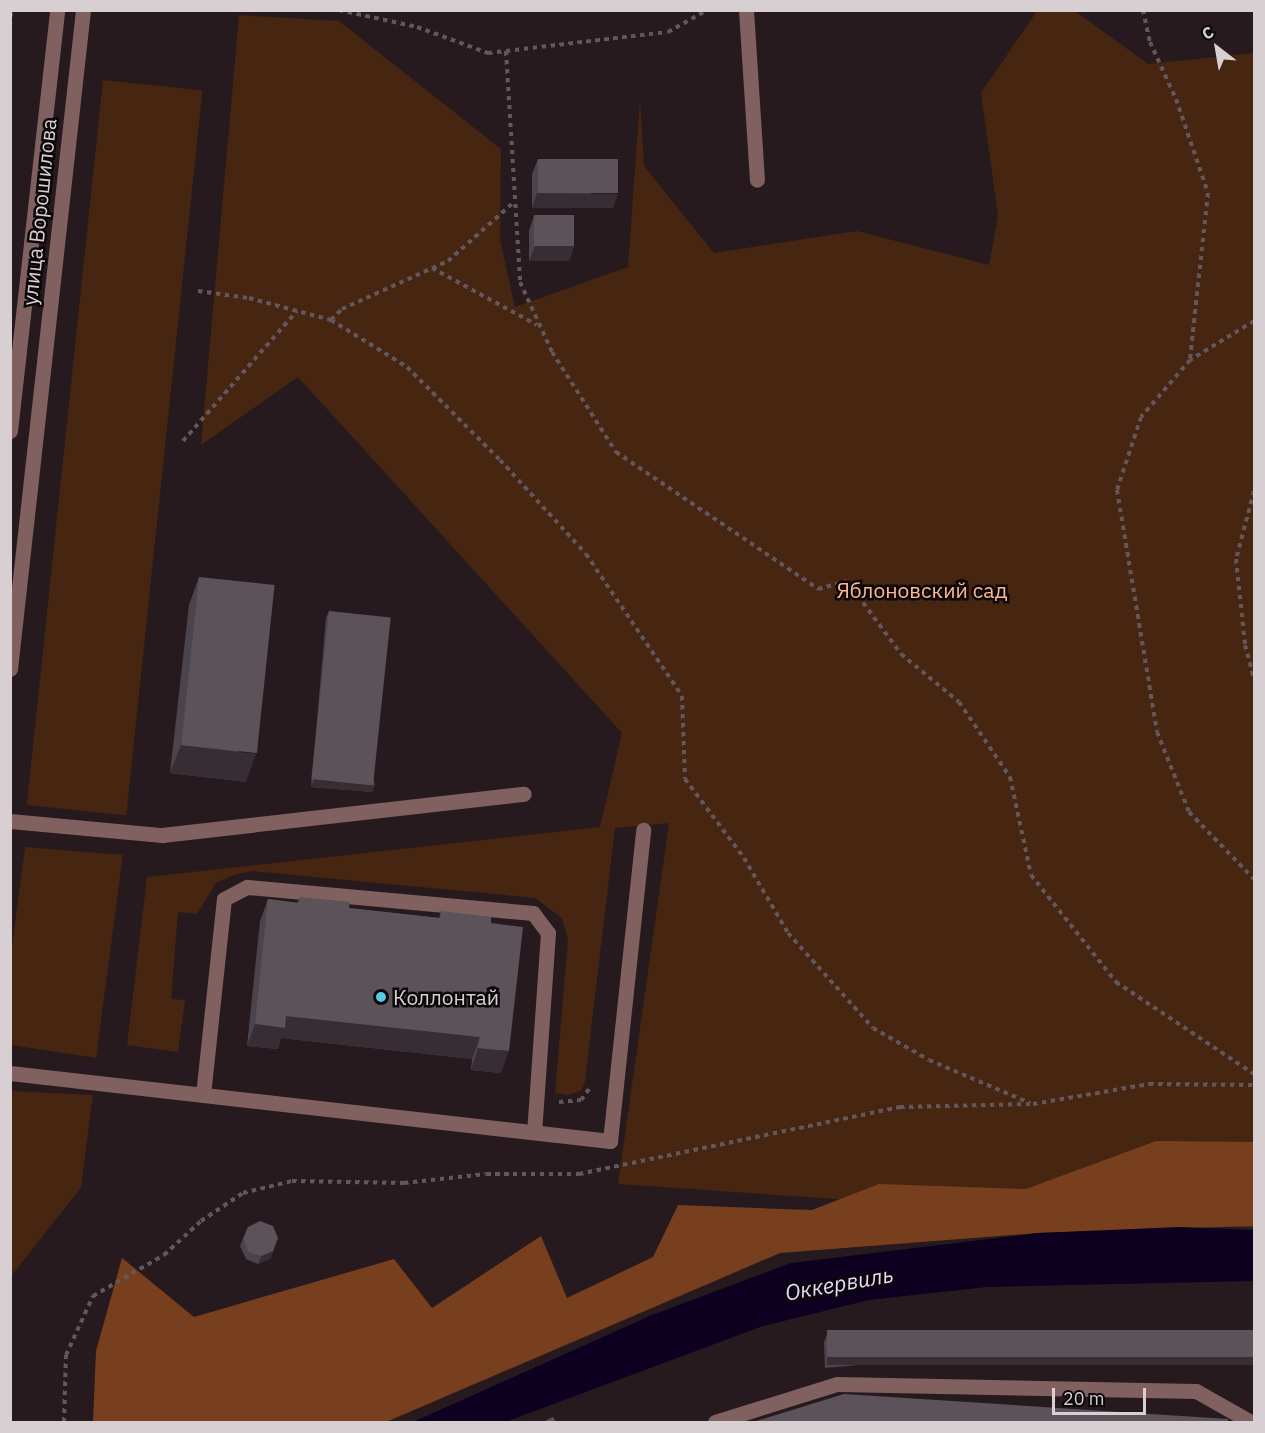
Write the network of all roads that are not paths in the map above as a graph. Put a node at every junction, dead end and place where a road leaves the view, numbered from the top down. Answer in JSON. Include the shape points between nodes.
{"nodes":[{"id":1,"x":57,"y":10,"type":"edge"},
{"id":2,"x":82,"y":10,"type":"edge"},
{"id":3,"x":746,"y":10,"type":"edge"},
{"id":4,"x":757,"y":180,"type":"dead end"},
{"id":5,"x":10,"y":431,"type":"edge"},
{"id":6,"x":10,"y":669,"type":"edge"},
{"id":7,"x":524,"y":794,"type":"dead end"},
{"id":8,"x":10,"y":821,"type":"edge"},
{"id":9,"x":643,"y":830,"type":"dead end"},
{"id":10,"x":10,"y":1073,"type":"edge"},
{"id":11,"x":204,"y":1095,"type":"junction"},
{"id":12,"x":534,"y":1132,"type":"junction"},
{"id":13,"x":715,"y":1422,"type":"edge"},
{"id":14,"x":1251,"y":1422,"type":"edge"}],
"edges":[{"from":1,"to":5,"type":"street","name":"улица Ворошилова"},
{"from":2,"to":6,"type":"street","name":"улица Ворошилова"},
{"from":3,"to":4,"type":"street"},
{"from":7,"to":8,"type":"street","via":[[162,836]]},
{"from":9,"to":12,"type":"street","via":[[610,1141]]},
{"from":10,"to":11,"type":"street"},
{"from":11,"to":12,"type":"street"},
{"from":11,"to":12,"type":"street","via":[[224,898],[247,887],[533,913],[548,933]]},
{"from":13,"to":14,"type":"street","via":[[837,1384],[1196,1391]]}]}
